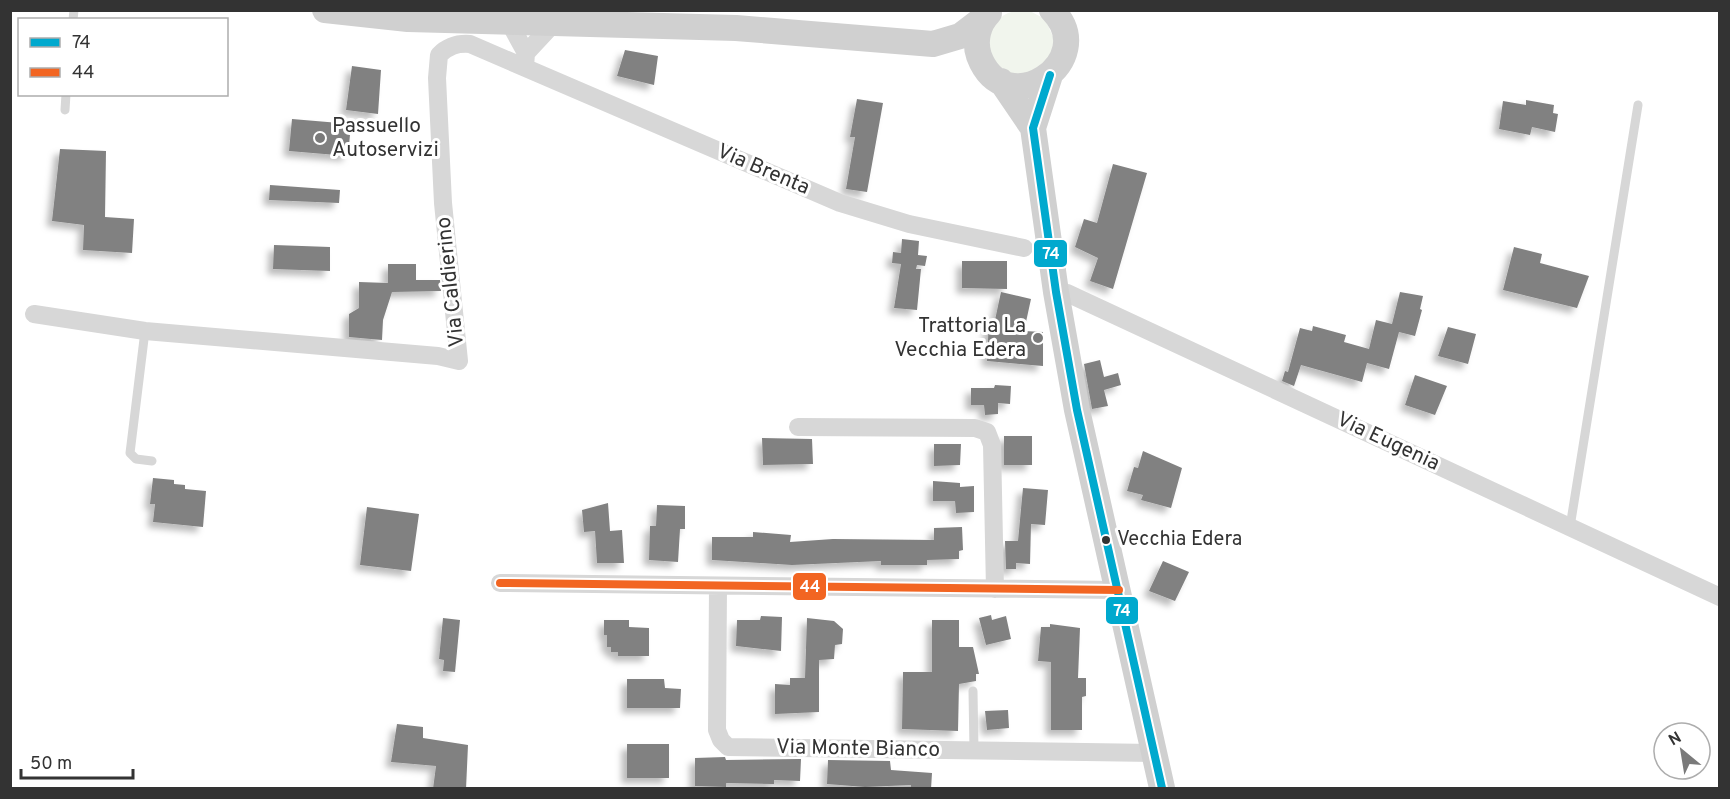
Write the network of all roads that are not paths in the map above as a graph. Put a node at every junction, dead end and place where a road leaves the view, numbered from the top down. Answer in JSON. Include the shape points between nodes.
{"nodes":[{"id":1,"x":325,"y":10,"type":"edge"},
{"id":2,"x":1052,"y":10,"type":"edge"},
{"id":3,"x":384,"y":14,"type":"edge"},
{"id":4,"x":988,"y":14,"type":"edge"},
{"id":5,"x":509,"y":22,"type":"junction"},
{"id":6,"x":553,"y":24,"type":"junction"},
{"id":7,"x":933,"y":44,"type":"junction"},
{"id":8,"x":526,"y":60,"type":"junction"},
{"id":9,"x":1050,"y":75,"type":"junction"},
{"id":10,"x":996,"y":78,"type":"junction"},
{"id":11,"x":66,"y":96,"type":"edge"},
{"id":12,"x":1638,"y":105,"type":"dead end"},
{"id":13,"x":65,"y":110,"type":"dead end"},
{"id":14,"x":1033,"y":128,"type":"junction"},
{"id":15,"x":1024,"y":248,"type":"dead end"},
{"id":16,"x":1056,"y":292,"type":"junction"},
{"id":17,"x":34,"y":314,"type":"dead end"},
{"id":18,"x":146,"y":331,"type":"junction"},
{"id":19,"x":798,"y":427,"type":"dead end"},
{"id":20,"x":152,"y":461,"type":"dead end"},
{"id":21,"x":1570,"y":527,"type":"junction"},
{"id":22,"x":500,"y":583,"type":"dead end"},
{"id":23,"x":718,"y":586,"type":"junction"},
{"id":24,"x":994,"y":589,"type":"junction"},
{"id":25,"x":1119,"y":590,"type":"junction"},
{"id":26,"x":1719,"y":597,"type":"edge"},
{"id":27,"x":973,"y":691,"type":"dead end"},
{"id":28,"x":974,"y":751,"type":"junction"},
{"id":29,"x":1154,"y":753,"type":"junction"},
{"id":30,"x":1162,"y":789,"type":"edge"}],
"edges":[{"from":1,"to":3,"type":"main road"},
{"from":2,"to":9,"type":"main road","via":[[1062,24],[1065,38],[1064,52]]},
{"from":3,"to":5,"type":"main road"},
{"from":4,"to":7,"type":"main road","via":[[960,36]]},
{"from":4,"to":10,"type":"main road","via":[[979,28],[977,46],[983,64]]},
{"from":5,"to":6,"type":"main road"},
{"from":5,"to":8,"type":"street"},
{"from":6,"to":7,"type":"main road","via":[[736,28]]},
{"from":6,"to":8,"type":"street"},
{"from":7,"to":10,"type":"main road"},
{"from":8,"to":15,"type":"street","name":"Via Brenta","via":[[840,203],[909,224]]},
{"from":8,"to":18,"type":"street","name":"Via Caldierino","via":[[470,44],[452,45],[439,56],[436,78],[443,203],[459,360]]},
{"from":9,"to":10,"type":"main road","via":[[1026,86]]},
{"from":9,"to":14,"type":"main road"},
{"from":10,"to":14,"type":"main road"},
{"from":11,"to":13,"type":"lane"},
{"from":12,"to":21,"type":"lane"},
{"from":14,"to":16,"type":"main road"},
{"from":16,"to":21,"type":"street","name":"Via Eugenia","via":[[1067,292]]},
{"from":16,"to":25,"type":"main road","via":[[1077,410]]},
{"from":17,"to":18,"type":"street","name":"Via Caldierino"},
{"from":18,"to":20,"type":"lane","via":[[130,453],[136,459]]},
{"from":19,"to":24,"type":"street","via":[[975,428],[987,432],[992,445]]},
{"from":21,"to":26,"type":"street","name":"Via Eugenia"},
{"from":22,"to":23,"type":"street"},
{"from":23,"to":24,"type":"street"},
{"from":23,"to":28,"type":"street","name":"Via Monte Bianco","via":[[717,730],[728,747]]},
{"from":24,"to":25,"type":"street"},
{"from":25,"to":29,"type":"main road"},
{"from":27,"to":28,"type":"lane"},
{"from":28,"to":29,"type":"street","name":"Via Monte Bianco"},
{"from":29,"to":30,"type":"main road"}]}
